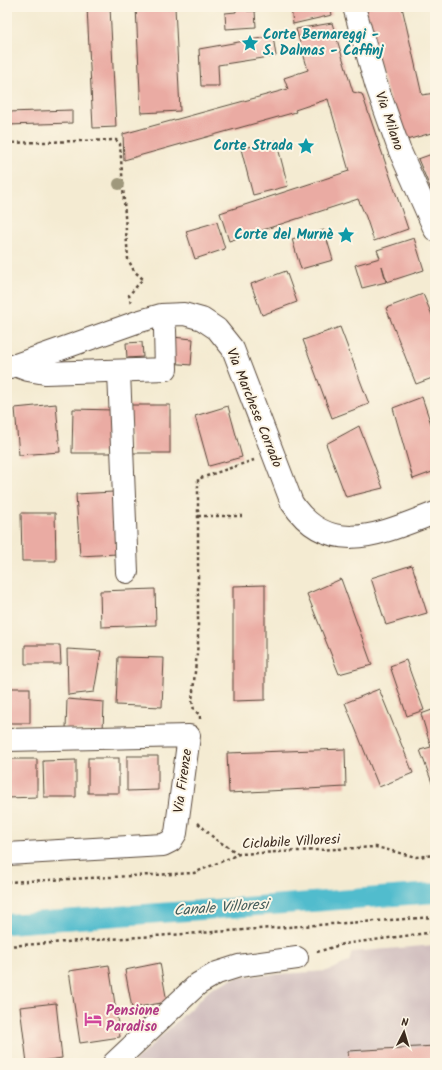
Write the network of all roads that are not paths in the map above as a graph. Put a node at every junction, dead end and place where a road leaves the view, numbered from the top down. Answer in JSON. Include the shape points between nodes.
{"nodes":[{"id":1,"x":354,"y":7,"type":"edge"},
{"id":2,"x":435,"y":230,"type":"edge"},
{"id":3,"x":165,"y":330,"type":"dead end"},
{"id":4,"x":11,"y":367,"type":"edge"},
{"id":5,"x":119,"y":372,"type":"junction"},
{"id":6,"x":435,"y":513,"type":"edge"},
{"id":7,"x":127,"y":572,"type":"dead end"},
{"id":8,"x":7,"y":740,"type":"edge"},
{"id":9,"x":7,"y":854,"type":"edge"},
{"id":10,"x":297,"y":958,"type":"road end"},
{"id":11,"x":114,"y":1063,"type":"edge"}],
"edges":[{"from":1,"to":2,"type":"street","name":"Via Milano","via":[[376,84],[399,149]]},
{"from":3,"to":5,"type":"street","via":[[166,369]]},
{"from":4,"to":5,"type":"street","via":[[45,374]]},
{"from":4,"to":6,"type":"street","name":"Via Marchese Corrado","via":[[161,315],[184,314],[202,319],[217,329],[233,349],[292,503],[301,516],[316,528],[333,535],[354,538],[379,534]]},
{"from":5,"to":7,"type":"street"},
{"from":8,"to":9,"type":"street","name":"Via Firenze","via":[[189,736],[176,833],[171,841],[163,845]]},
{"from":10,"to":11,"type":"street","via":[[239,966],[217,973],[198,984]]}]}
